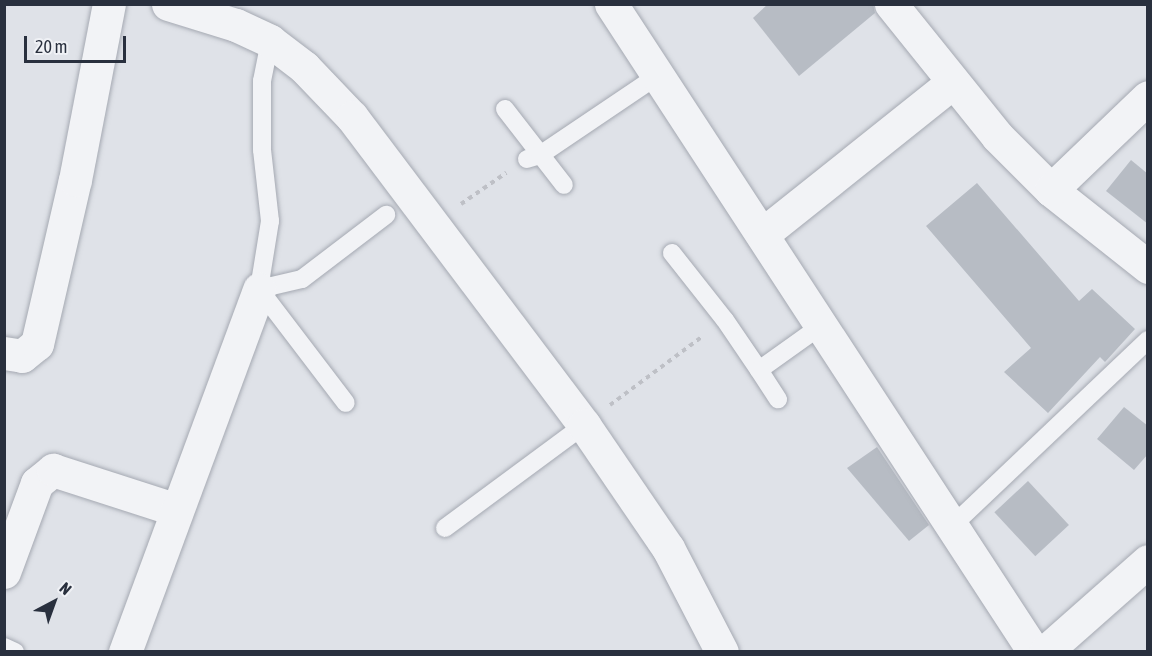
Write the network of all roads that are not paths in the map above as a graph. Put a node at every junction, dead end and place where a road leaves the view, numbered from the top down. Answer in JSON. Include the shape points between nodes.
{"nodes":[{"id":1,"x":109,"y":4,"type":"edge"},
{"id":2,"x":168,"y":4,"type":"edge"},
{"id":3,"x":891,"y":4,"type":"edge"},
{"id":4,"x":615,"y":6,"type":"edge"},
{"id":5,"x":237,"y":15,"type":"edge"},
{"id":6,"x":270,"y":41,"type":"junction"},
{"id":7,"x":657,"y":76,"type":"junction"},
{"id":8,"x":952,"y":83,"type":"junction"},
{"id":9,"x":1148,"y":97,"type":"edge"},
{"id":10,"x":505,"y":109,"type":"dead end"},
{"id":11,"x":533,"y":157,"type":"junction"},
{"id":12,"x":564,"y":185,"type":"dead end"},
{"id":13,"x":1051,"y":190,"type":"junction"},
{"id":14,"x":386,"y":215,"type":"dead end"},
{"id":15,"x":764,"y":233,"type":"junction"},
{"id":16,"x":672,"y":252,"type":"dead end"},
{"id":17,"x":1148,"y":267,"type":"edge"},
{"id":18,"x":259,"y":289,"type":"junction"},
{"id":19,"x":822,"y":325,"type":"junction"},
{"id":20,"x":1148,"y":340,"type":"edge"},
{"id":21,"x":4,"y":353,"type":"edge"},
{"id":22,"x":759,"y":370,"type":"junction"},
{"id":23,"x":778,"y":399,"type":"dead end"},
{"id":24,"x":346,"y":404,"type":"dead end"},
{"id":25,"x":584,"y":425,"type":"junction"},
{"id":26,"x":177,"y":510,"type":"junction"},
{"id":27,"x":954,"y":525,"type":"junction"},
{"id":28,"x":445,"y":528,"type":"dead end"},
{"id":29,"x":1148,"y":561,"type":"edge"},
{"id":30,"x":4,"y":572,"type":"edge"},
{"id":31,"x":4,"y":647,"type":"edge"},
{"id":32,"x":15,"y":651,"type":"edge"},
{"id":33,"x":125,"y":651,"type":"edge"},
{"id":34,"x":722,"y":651,"type":"edge"},
{"id":35,"x":1034,"y":651,"type":"edge"},
{"id":36,"x":1045,"y":651,"type":"edge"}],
"edges":[{"from":1,"to":21,"type":"street","via":[[75,180],[37,344],[22,356]]},
{"from":2,"to":5,"type":"street"},
{"from":3,"to":8,"type":"street"},
{"from":4,"to":7,"type":"street"},
{"from":5,"to":6,"type":"street"},
{"from":6,"to":18,"type":"lane","via":[[262,81],[262,150],[270,221]]},
{"from":6,"to":25,"type":"street","via":[[304,67],[352,117]]},
{"from":7,"to":11,"type":"lane"},
{"from":7,"to":15,"type":"street"},
{"from":8,"to":13,"type":"street"},
{"from":8,"to":15,"type":"street"},
{"from":9,"to":13,"type":"street"},
{"from":10,"to":11,"type":"lane"},
{"from":11,"to":12,"type":"lane"},
{"from":13,"to":17,"type":"street"},
{"from":14,"to":18,"type":"lane","via":[[302,279]]},
{"from":15,"to":19,"type":"street"},
{"from":16,"to":22,"type":"lane"},
{"from":18,"to":24,"type":"lane"},
{"from":18,"to":26,"type":"street"},
{"from":19,"to":22,"type":"lane"},
{"from":19,"to":27,"type":"street"},
{"from":20,"to":27,"type":"lane"},
{"from":22,"to":23,"type":"lane"},
{"from":25,"to":28,"type":"lane"},
{"from":25,"to":34,"type":"street","via":[[668,548]]},
{"from":26,"to":30,"type":"street","via":[[53,470],[37,483]]},
{"from":26,"to":33,"type":"street"},
{"from":27,"to":35,"type":"street"},
{"from":29,"to":36,"type":"street"},
{"from":31,"to":32,"type":"lane"}]}
